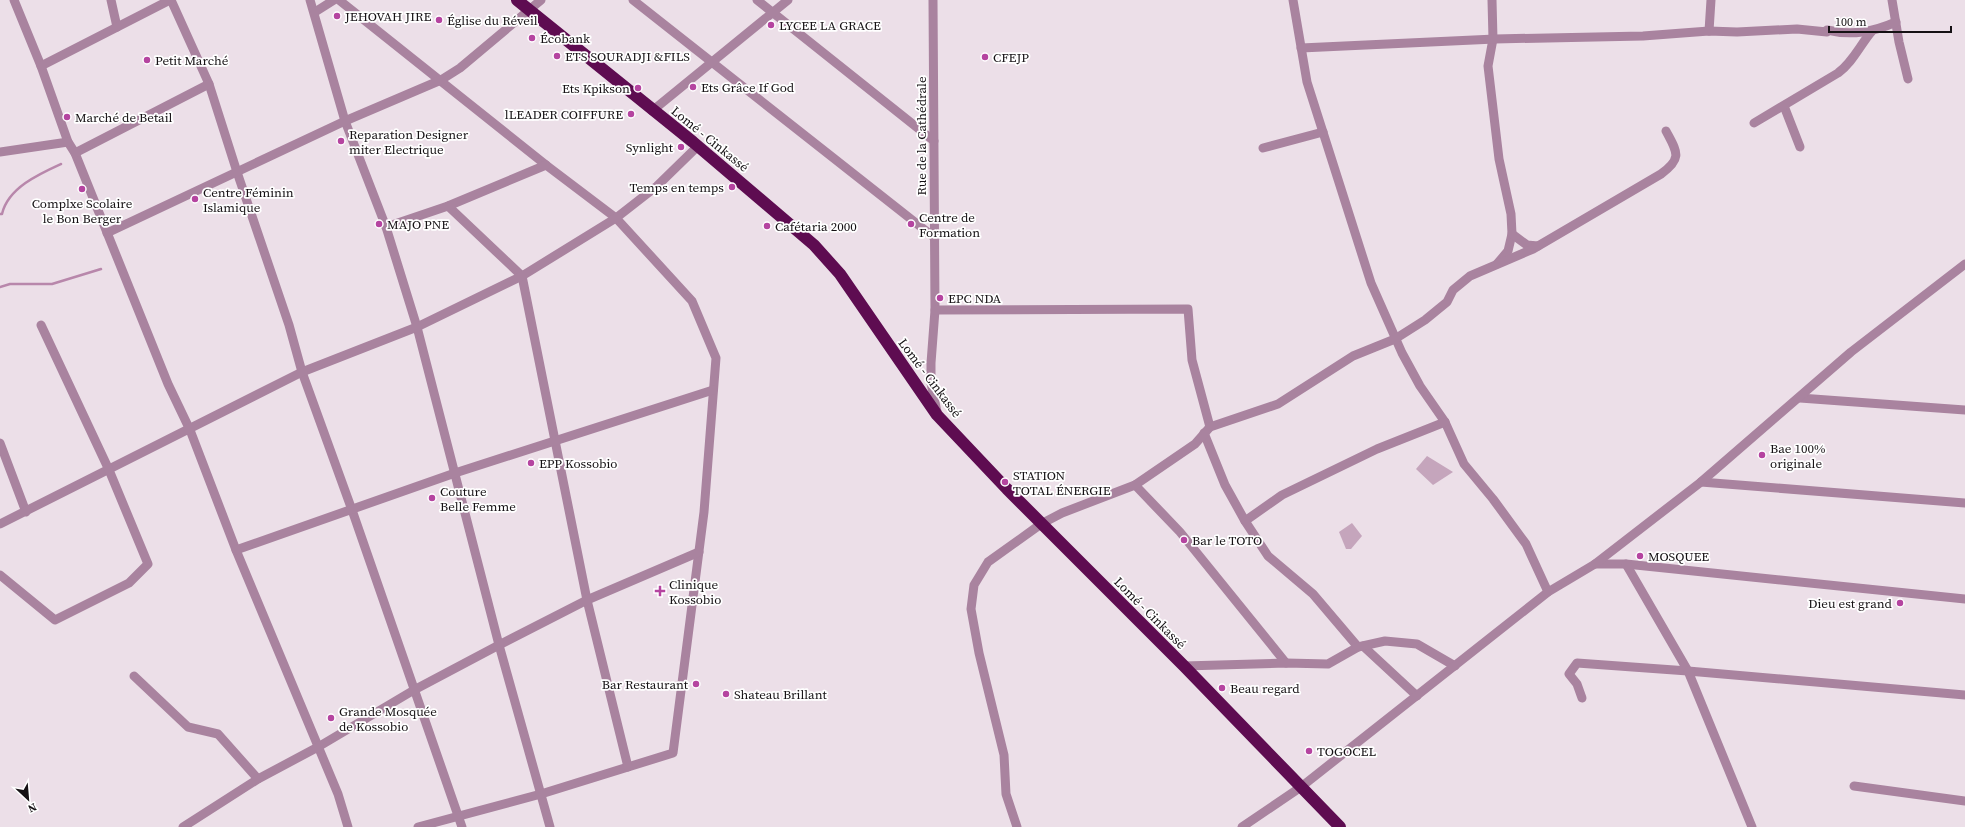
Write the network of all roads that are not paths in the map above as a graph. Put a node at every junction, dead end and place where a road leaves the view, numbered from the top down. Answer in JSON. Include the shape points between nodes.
{"nodes":[{"id":1,"x":14,"y":0,"type":"edge"},
{"id":2,"x":111,"y":0,"type":"edge"},
{"id":3,"x":170,"y":0,"type":"edge"},
{"id":4,"x":310,"y":0,"type":"edge"},
{"id":5,"x":334,"y":0,"type":"edge"},
{"id":6,"x":339,"y":0,"type":"edge"},
{"id":7,"x":517,"y":0,"type":"edge"},
{"id":8,"x":541,"y":0,"type":"edge"},
{"id":9,"x":633,"y":0,"type":"edge"},
{"id":10,"x":756,"y":0,"type":"edge"},
{"id":11,"x":788,"y":0,"type":"edge"},
{"id":12,"x":933,"y":0,"type":"edge"},
{"id":13,"x":1293,"y":0,"type":"edge"},
{"id":14,"x":1492,"y":0,"type":"edge"},
{"id":15,"x":1711,"y":0,"type":"edge"},
{"id":16,"x":1892,"y":0,"type":"edge"},
{"id":17,"x":530,"y":10,"type":"junction"},
{"id":18,"x":315,"y":12,"type":"junction"},
{"id":19,"x":773,"y":12,"type":"junction"},
{"id":20,"x":1896,"y":22,"type":"junction"},
{"id":21,"x":117,"y":27,"type":"junction"},
{"id":22,"x":1709,"y":31,"type":"junction"},
{"id":23,"x":1872,"y":31,"type":"junction"},
{"id":24,"x":1493,"y":39,"type":"junction"},
{"id":25,"x":1301,"y":48,"type":"junction"},
{"id":26,"x":713,"y":62,"type":"junction"},
{"id":27,"x":41,"y":66,"type":"junction"},
{"id":28,"x":1908,"y":79,"type":"dead end"},
{"id":29,"x":441,"y":80,"type":"junction"},
{"id":30,"x":209,"y":84,"type":"junction"},
{"id":31,"x":1784,"y":106,"type":"junction"},
{"id":32,"x":652,"y":110,"type":"junction"},
{"id":33,"x":345,"y":121,"type":"junction"},
{"id":34,"x":1754,"y":123,"type":"dead end"},
{"id":35,"x":1666,"y":131,"type":"dead end"},
{"id":36,"x":1323,"y":132,"type":"junction"},
{"id":37,"x":934,"y":141,"type":"junction"},
{"id":38,"x":68,"y":142,"type":"junction"},
{"id":39,"x":698,"y":146,"type":"junction"},
{"id":40,"x":1800,"y":147,"type":"dead end"},
{"id":41,"x":1263,"y":148,"type":"dead end"},
{"id":42,"x":0,"y":152,"type":"edge"},
{"id":43,"x":75,"y":153,"type":"junction"},
{"id":44,"x":546,"y":165,"type":"junction"},
{"id":45,"x":237,"y":172,"type":"junction"},
{"id":46,"x":448,"y":206,"type":"junction"},
{"id":47,"x":616,"y":218,"type":"junction"},
{"id":48,"x":386,"y":227,"type":"junction"},
{"id":49,"x":107,"y":233,"type":"junction"},
{"id":50,"x":1512,"y":234,"type":"junction"},
{"id":51,"x":934,"y":238,"type":"junction"},
{"id":52,"x":1538,"y":246,"type":"junction"},
{"id":53,"x":1965,"y":264,"type":"edge"},
{"id":54,"x":1496,"y":265,"type":"junction"},
{"id":55,"x":522,"y":276,"type":"junction"},
{"id":56,"x":935,"y":310,"type":"junction"},
{"id":57,"x":41,"y":325,"type":"dead end"},
{"id":58,"x":417,"y":327,"type":"junction"},
{"id":59,"x":1395,"y":338,"type":"junction"},
{"id":60,"x":302,"y":372,"type":"junction"},
{"id":61,"x":713,"y":390,"type":"junction"},
{"id":62,"x":1800,"y":398,"type":"junction"},
{"id":63,"x":1965,"y":410,"type":"edge"},
{"id":64,"x":938,"y":415,"type":"junction"},
{"id":65,"x":1445,"y":422,"type":"junction"},
{"id":66,"x":190,"y":430,"type":"junction"},
{"id":67,"x":1207,"y":430,"type":"junction"},
{"id":68,"x":554,"y":442,"type":"junction"},
{"id":69,"x":0,"y":443,"type":"edge"},
{"id":70,"x":109,"y":470,"type":"junction"},
{"id":71,"x":454,"y":473,"type":"junction"},
{"id":72,"x":1701,"y":482,"type":"junction"},
{"id":73,"x":1135,"y":485,"type":"junction"},
{"id":74,"x":1965,"y":503,"type":"edge"},
{"id":75,"x":352,"y":510,"type":"junction"},
{"id":76,"x":26,"y":512,"type":"junction"},
{"id":77,"x":1245,"y":521,"type":"junction"},
{"id":78,"x":0,"y":524,"type":"edge"},
{"id":79,"x":1042,"y":524,"type":"junction"},
{"id":80,"x":236,"y":550,"type":"junction"},
{"id":81,"x":699,"y":552,"type":"junction"},
{"id":82,"x":1595,"y":564,"type":"junction"},
{"id":83,"x":1626,"y":564,"type":"junction"},
{"id":84,"x":0,"y":575,"type":"edge"},
{"id":85,"x":1548,"y":592,"type":"junction"},
{"id":86,"x":1965,"y":599,"type":"edge"},
{"id":87,"x":587,"y":600,"type":"junction"},
{"id":88,"x":499,"y":644,"type":"junction"},
{"id":89,"x":1361,"y":647,"type":"junction"},
{"id":90,"x":1286,"y":663,"type":"junction"},
{"id":91,"x":1184,"y":666,"type":"junction"},
{"id":92,"x":1454,"y":666,"type":"junction"},
{"id":93,"x":1688,"y":671,"type":"junction"},
{"id":94,"x":134,"y":676,"type":"dead end"},
{"id":95,"x":414,"y":690,"type":"junction"},
{"id":96,"x":1965,"y":695,"type":"edge"},
{"id":97,"x":1417,"y":696,"type":"junction"},
{"id":98,"x":1582,"y":698,"type":"dead end"},
{"id":99,"x":318,"y":747,"type":"junction"},
{"id":100,"x":628,"y":767,"type":"junction"},
{"id":101,"x":258,"y":779,"type":"junction"},
{"id":102,"x":1854,"y":786,"type":"dead end"},
{"id":103,"x":1301,"y":787,"type":"junction"},
{"id":104,"x":541,"y":794,"type":"junction"},
{"id":105,"x":1965,"y":801,"type":"edge"},
{"id":106,"x":458,"y":816,"type":"junction"},
{"id":107,"x":183,"y":827,"type":"edge"},
{"id":108,"x":348,"y":827,"type":"edge"},
{"id":109,"x":418,"y":827,"type":"edge"},
{"id":110,"x":462,"y":827,"type":"edge"},
{"id":111,"x":550,"y":827,"type":"edge"},
{"id":112,"x":1017,"y":827,"type":"edge"},
{"id":113,"x":1242,"y":827,"type":"edge"},
{"id":114,"x":1340,"y":827,"type":"edge"},
{"id":115,"x":1752,"y":827,"type":"edge"}],
"edges":[{"from":1,"to":27,"type":"street"},
{"from":2,"to":21,"type":"street"},
{"from":3,"to":21,"type":"street"},
{"from":3,"to":30,"type":"street"},
{"from":4,"to":18,"type":"street"},
{"from":5,"to":18,"type":"street"},
{"from":6,"to":29,"type":"street"},
{"from":7,"to":17,"type":"highway","name":"Lomé - Cinkassé"},
{"from":8,"to":17,"type":"street"},
{"from":9,"to":26,"type":"street"},
{"from":10,"to":19,"type":"street"},
{"from":11,"to":19,"type":"street"},
{"from":12,"to":37,"type":"street","name":"Rue de la Cathédrale"},
{"from":13,"to":25,"type":"street"},
{"from":14,"to":24,"type":"street"},
{"from":15,"to":22,"type":"street"},
{"from":16,"to":20,"type":"street"},
{"from":17,"to":29,"type":"street","via":[[460,68]]},
{"from":17,"to":32,"type":"highway","name":"Lomé - Cinkassé"},
{"from":18,"to":33,"type":"street"},
{"from":19,"to":26,"type":"street"},
{"from":19,"to":37,"type":"street"},
{"from":20,"to":23,"type":"street"},
{"from":20,"to":28,"type":"street"},
{"from":21,"to":27,"type":"street"},
{"from":22,"to":23,"type":"street","via":[[1827,30],[1853,34]]},
{"from":22,"to":24,"type":"street","via":[[1643,36]]},
{"from":23,"to":31,"type":"street","via":[[1860,44],[1849,65]]},
{"from":24,"to":25,"type":"street"},
{"from":24,"to":50,"type":"street","via":[[1488,66],[1499,159],[1512,214]]},
{"from":25,"to":36,"type":"street","via":[[1307,82]]},
{"from":26,"to":32,"type":"street"},
{"from":26,"to":51,"type":"street"},
{"from":27,"to":38,"type":"street"},
{"from":29,"to":33,"type":"street"},
{"from":29,"to":44,"type":"street"},
{"from":30,"to":43,"type":"street"},
{"from":30,"to":45,"type":"street"},
{"from":31,"to":34,"type":"street"},
{"from":31,"to":40,"type":"street"},
{"from":32,"to":39,"type":"highway","name":"Lomé - Cinkassé"},
{"from":33,"to":45,"type":"street"},
{"from":33,"to":48,"type":"street"},
{"from":35,"to":52,"type":"street","via":[[1677,151],[1677,158],[1672,166]]},
{"from":36,"to":41,"type":"street"},
{"from":36,"to":59,"type":"street","via":[[1370,283]]},
{"from":37,"to":51,"type":"street","name":"Rue de la Cathédrale"},
{"from":38,"to":42,"type":"street"},
{"from":38,"to":43,"type":"street"},
{"from":39,"to":47,"type":"street","via":[[657,186]]},
{"from":39,"to":64,"type":"highway","name":"Lomé - Cinkassé","via":[[826,257]]},
{"from":43,"to":49,"type":"street"},
{"from":44,"to":46,"type":"street"},
{"from":44,"to":47,"type":"street"},
{"from":45,"to":49,"type":"street"},
{"from":45,"to":60,"type":"street","via":[[289,325]]},
{"from":46,"to":48,"type":"street"},
{"from":46,"to":55,"type":"street"},
{"from":47,"to":55,"type":"street"},
{"from":47,"to":61,"type":"street","via":[[692,301],[716,358]]},
{"from":48,"to":58,"type":"street"},
{"from":49,"to":66,"type":"street","via":[[168,384]]},
{"from":50,"to":52,"type":"street","via":[[1527,245]]},
{"from":50,"to":54,"type":"street","via":[[1508,251]]},
{"from":51,"to":56,"type":"street","name":"Rue de la Cathédrale"},
{"from":52,"to":54,"type":"street"},
{"from":53,"to":62,"type":"street","via":[[1851,352]]},
{"from":54,"to":59,"type":"street","via":[[1470,276],[1452,290],[1447,302],[1425,320]]},
{"from":55,"to":58,"type":"street"},
{"from":55,"to":68,"type":"street"},
{"from":56,"to":64,"type":"street","name":"Rue de la Cathédrale","via":[[931,383]]},
{"from":56,"to":67,"type":"street","via":[[1188,309],[1192,360]]},
{"from":57,"to":70,"type":"street"},
{"from":58,"to":60,"type":"street"},
{"from":58,"to":71,"type":"street"},
{"from":59,"to":65,"type":"street","via":[[1420,386]]},
{"from":59,"to":67,"type":"street","via":[[1353,356],[1278,404]]},
{"from":60,"to":66,"type":"street"},
{"from":60,"to":75,"type":"street"},
{"from":61,"to":68,"type":"street"},
{"from":61,"to":81,"type":"street"},
{"from":62,"to":63,"type":"street"},
{"from":62,"to":72,"type":"street"},
{"from":64,"to":79,"type":"highway","name":"Lomé - Cinkassé"},
{"from":65,"to":77,"type":"street","via":[[1377,449],[1282,495]]},
{"from":65,"to":85,"type":"street","via":[[1464,464],[1526,544]]},
{"from":66,"to":70,"type":"street"},
{"from":66,"to":80,"type":"street"},
{"from":67,"to":73,"type":"street","via":[[1195,444]]},
{"from":67,"to":77,"type":"street","via":[[1225,486]]},
{"from":68,"to":71,"type":"street"},
{"from":68,"to":87,"type":"street"},
{"from":69,"to":76,"type":"street"},
{"from":70,"to":76,"type":"street"},
{"from":70,"to":84,"type":"street","via":[[148,564],[129,583],[55,620]]},
{"from":71,"to":75,"type":"street"},
{"from":71,"to":88,"type":"street"},
{"from":72,"to":74,"type":"street"},
{"from":72,"to":82,"type":"street"},
{"from":73,"to":79,"type":"street","via":[[1062,513]]},
{"from":73,"to":90,"type":"street","via":[[1180,532]]},
{"from":75,"to":80,"type":"street"},
{"from":75,"to":95,"type":"street"},
{"from":76,"to":78,"type":"street"},
{"from":77,"to":89,"type":"street","via":[[1268,556],[1313,594]]},
{"from":79,"to":91,"type":"highway","name":"Lomé - Cinkassé"},
{"from":79,"to":112,"type":"street","via":[[988,562],[974,585],[971,609],[1004,755],[1006,794]]},
{"from":80,"to":99,"type":"street"},
{"from":81,"to":87,"type":"street"},
{"from":81,"to":100,"type":"street","via":[[673,752]]},
{"from":82,"to":83,"type":"street"},
{"from":82,"to":85,"type":"street"},
{"from":83,"to":86,"type":"street"},
{"from":83,"to":93,"type":"street"},
{"from":85,"to":92,"type":"street"},
{"from":87,"to":88,"type":"street"},
{"from":87,"to":100,"type":"street"},
{"from":88,"to":95,"type":"street"},
{"from":88,"to":104,"type":"street"},
{"from":89,"to":90,"type":"street","via":[[1328,664]]},
{"from":89,"to":92,"type":"street","via":[[1385,641],[1417,644]]},
{"from":89,"to":97,"type":"street"},
{"from":90,"to":91,"type":"street"},
{"from":91,"to":103,"type":"highway","name":"Lomé - Cinkassé"},
{"from":92,"to":97,"type":"street"},
{"from":93,"to":96,"type":"street"},
{"from":93,"to":98,"type":"street","via":[[1577,663],[1569,674],[1577,684]]},
{"from":93,"to":115,"type":"street"},
{"from":94,"to":101,"type":"street","via":[[188,727],[218,734]]},
{"from":95,"to":99,"type":"street"},
{"from":95,"to":106,"type":"street"},
{"from":97,"to":103,"type":"street"},
{"from":99,"to":101,"type":"street"},
{"from":99,"to":108,"type":"street","via":[[338,794]]},
{"from":100,"to":104,"type":"street"},
{"from":101,"to":107,"type":"street"},
{"from":102,"to":105,"type":"street"},
{"from":103,"to":113,"type":"street"},
{"from":103,"to":114,"type":"highway","name":"Lomé - Cinkassé"},
{"from":104,"to":106,"type":"street"},
{"from":104,"to":111,"type":"street"},
{"from":106,"to":109,"type":"street"},
{"from":106,"to":110,"type":"street"}]}
